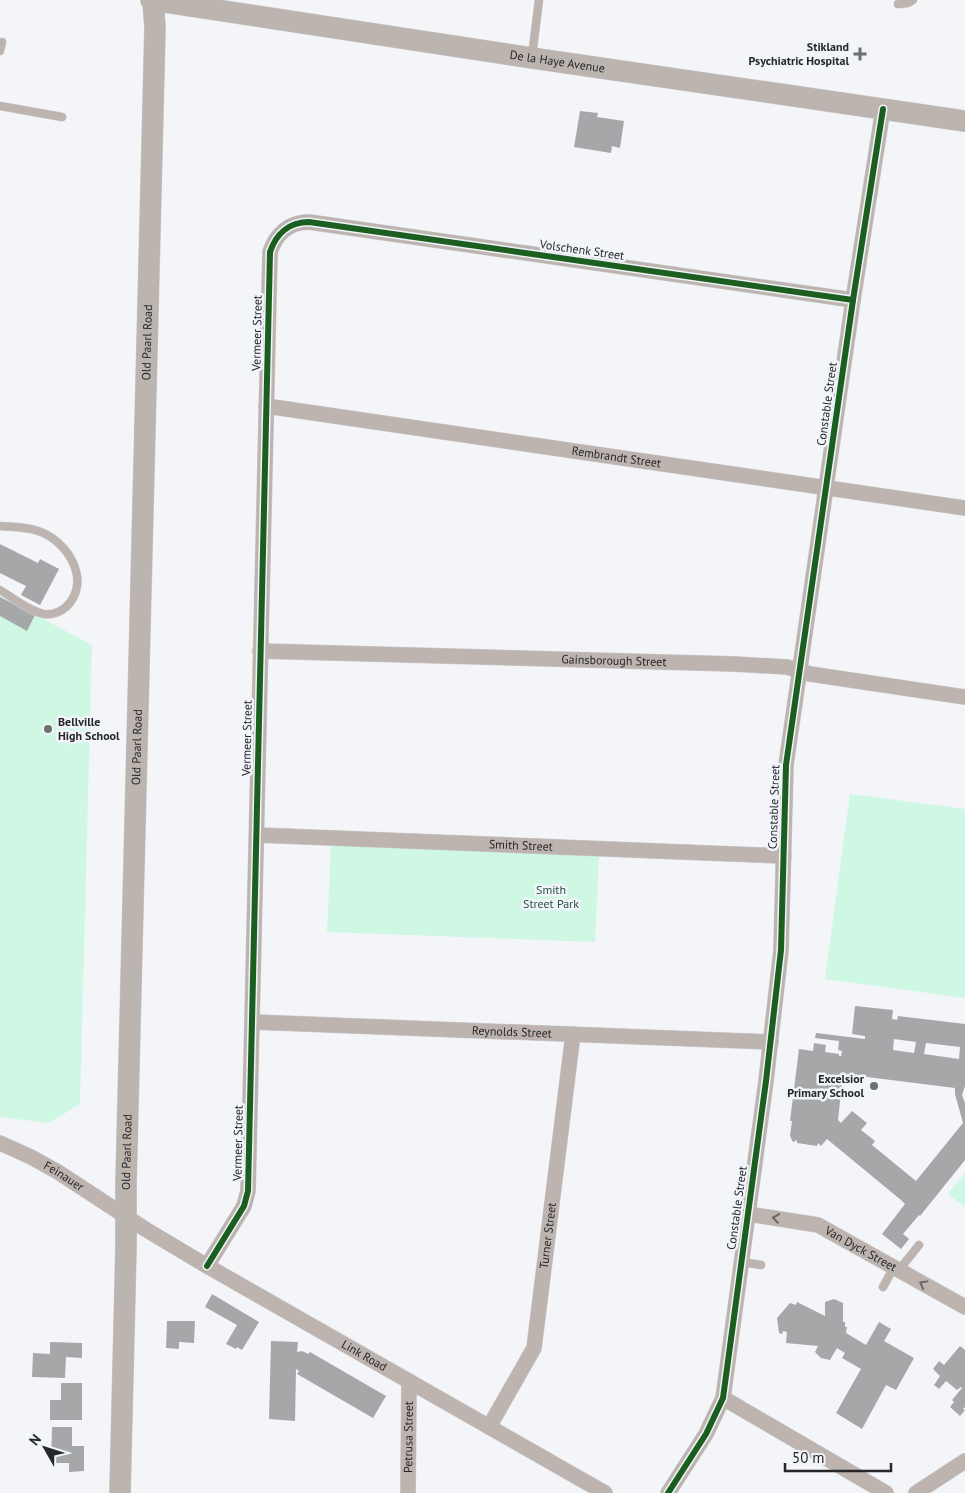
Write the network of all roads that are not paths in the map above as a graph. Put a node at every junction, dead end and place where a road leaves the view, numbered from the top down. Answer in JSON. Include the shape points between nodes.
{"nodes":[{"id":1,"x":153,"y":0,"type":"edge"},
{"id":2,"x":226,"y":0,"type":"edge"},
{"id":3,"x":539,"y":0,"type":"edge"},
{"id":4,"x":913,"y":0,"type":"edge"},
{"id":5,"x":898,"y":4,"type":"dead end"},
{"id":6,"x":249,"y":14,"type":"junction"},
{"id":7,"x":2,"y":42,"type":"dead end"},
{"id":8,"x":0,"y":51,"type":"edge"},
{"id":9,"x":532,"y":58,"type":"junction"},
{"id":10,"x":0,"y":106,"type":"edge"},
{"id":11,"x":883,"y":109,"type":"junction"},
{"id":12,"x":62,"y":117,"type":"dead end"},
{"id":13,"x":965,"y":121,"type":"edge"},
{"id":14,"x":308,"y":222,"type":"joint"},
{"id":15,"x":853,"y":300,"type":"junction"},
{"id":16,"x":266,"y":406,"type":"junction"},
{"id":17,"x":826,"y":488,"type":"junction"},
{"id":18,"x":965,"y":508,"type":"edge"},
{"id":19,"x":0,"y":526,"type":"edge"},
{"id":20,"x":0,"y":590,"type":"edge"},
{"id":21,"x":260,"y":651,"type":"junction"},
{"id":22,"x":800,"y":671,"type":"junction"},
{"id":23,"x":965,"y":697,"type":"edge"},
{"id":24,"x":257,"y":835,"type":"junction"},
{"id":25,"x":784,"y":856,"type":"junction"},
{"id":26,"x":252,"y":1022,"type":"junction"},
{"id":27,"x":574,"y":1034,"type":"junction"},
{"id":28,"x":771,"y":1042,"type":"junction"},
{"id":29,"x":0,"y":1143,"type":"edge"},
{"id":30,"x":748,"y":1214,"type":"junction"},
{"id":31,"x":125,"y":1216,"type":"junction"},
{"id":32,"x":919,"y":1246,"type":"dead end"},
{"id":33,"x":742,"y":1262,"type":"junction"},
{"id":34,"x":761,"y":1265,"type":"dead end"},
{"id":35,"x":207,"y":1266,"type":"junction"},
{"id":36,"x":896,"y":1269,"type":"junction"},
{"id":37,"x":883,"y":1287,"type":"dead end"},
{"id":38,"x":965,"y":1308,"type":"edge"},
{"id":39,"x":409,"y":1381,"type":"junction"},
{"id":40,"x":723,"y":1398,"type":"junction"},
{"id":41,"x":488,"y":1427,"type":"junction"},
{"id":42,"x":965,"y":1461,"type":"edge"},
{"id":43,"x":120,"y":1493,"type":"edge"},
{"id":44,"x":408,"y":1493,"type":"edge"},
{"id":45,"x":605,"y":1493,"type":"edge"},
{"id":46,"x":668,"y":1493,"type":"edge"},
{"id":47,"x":886,"y":1493,"type":"edge"},
{"id":48,"x":916,"y":1493,"type":"edge"}],
"edges":[{"from":1,"to":6,"type":"main road","name":"De la Haye Avenue"},
{"from":1,"to":31,"type":"main road","name":"Old Paarl Road","via":[[155,28]]},
{"from":2,"to":6,"type":"main road"},
{"from":3,"to":9,"type":"lane"},
{"from":4,"to":5,"type":"lane","via":[[908,4]]},
{"from":6,"to":9,"type":"main road","name":"De la Haye Avenue"},
{"from":7,"to":8,"type":"lane"},
{"from":9,"to":11,"type":"main road","name":"De la Haye Avenue"},
{"from":10,"to":12,"type":"lane"},
{"from":11,"to":13,"type":"main road","name":"De la Haye Avenue"},
{"from":11,"to":15,"type":"street","name":"Constable Street"},
{"from":14,"to":15,"type":"street","name":"Volschenk Street"},
{"from":14,"to":16,"type":"street","name":"Vermeer Street","via":[[287,227],[273,242],[270,252]]},
{"from":15,"to":17,"type":"street","name":"Constable Street"},
{"from":16,"to":17,"type":"street","name":"Rembrandt Street"},
{"from":16,"to":21,"type":"street","name":"Vermeer Street"},
{"from":17,"to":18,"type":"street","name":"Rembrandt Street"},
{"from":17,"to":22,"type":"street","name":"Constable Street"},
{"from":19,"to":20,"type":"lane","via":[[38,530],[46,535],[68,555],[76,567],[78,578],[70,602],[57,613],[37,611]]},
{"from":21,"to":22,"type":"street","name":"Gainsborough Street","via":[[734,664],[787,667]]},
{"from":21,"to":24,"type":"street","name":"Vermeer Street"},
{"from":22,"to":23,"type":"street","name":"Gainsborough Street"},
{"from":22,"to":25,"type":"street","name":"Constable Street","via":[[786,765]]},
{"from":24,"to":25,"type":"street","name":"Smith Street"},
{"from":24,"to":26,"type":"street","name":"Vermeer Street"},
{"from":25,"to":28,"type":"street","name":"Constable Street","via":[[781,950]]},
{"from":26,"to":27,"type":"street","name":"Reynolds Street"},
{"from":26,"to":35,"type":"street","name":"Vermeer Street","via":[[247,1196]]},
{"from":27,"to":28,"type":"street","name":"Reynolds Street"},
{"from":27,"to":41,"type":"street","name":"Turner Street","via":[[535,1340],[530,1355]]},
{"from":28,"to":30,"type":"street","name":"Constable Street"},
{"from":29,"to":31,"type":"street","name":"Feinauer","via":[[58,1172]]},
{"from":30,"to":33,"type":"street","name":"Constable Street"},
{"from":36,"to":30,"type":"street","name":"Van Dyck Street","one_way":true,"via":[[818,1225]]},
{"from":31,"to":35,"type":"street","name":"Link Road"},
{"from":31,"to":43,"type":"main road","name":"Old Paarl Road"},
{"from":32,"to":36,"type":"lane"},
{"from":33,"to":34,"type":"lane"},
{"from":33,"to":40,"type":"street","name":"Constable Street"},
{"from":35,"to":39,"type":"street","name":"Link Road"},
{"from":36,"to":37,"type":"lane"},
{"from":38,"to":36,"type":"street","name":"Van Dyck Street","one_way":true},
{"from":39,"to":41,"type":"street","name":"Link Road"},
{"from":39,"to":44,"type":"street","name":"Petrusa Street"},
{"from":40,"to":46,"type":"street","name":"Constable Street","via":[[706,1434]]},
{"from":40,"to":47,"type":"street"},
{"from":41,"to":45,"type":"street","name":"Link Road"},
{"from":42,"to":48,"type":"street"}]}
